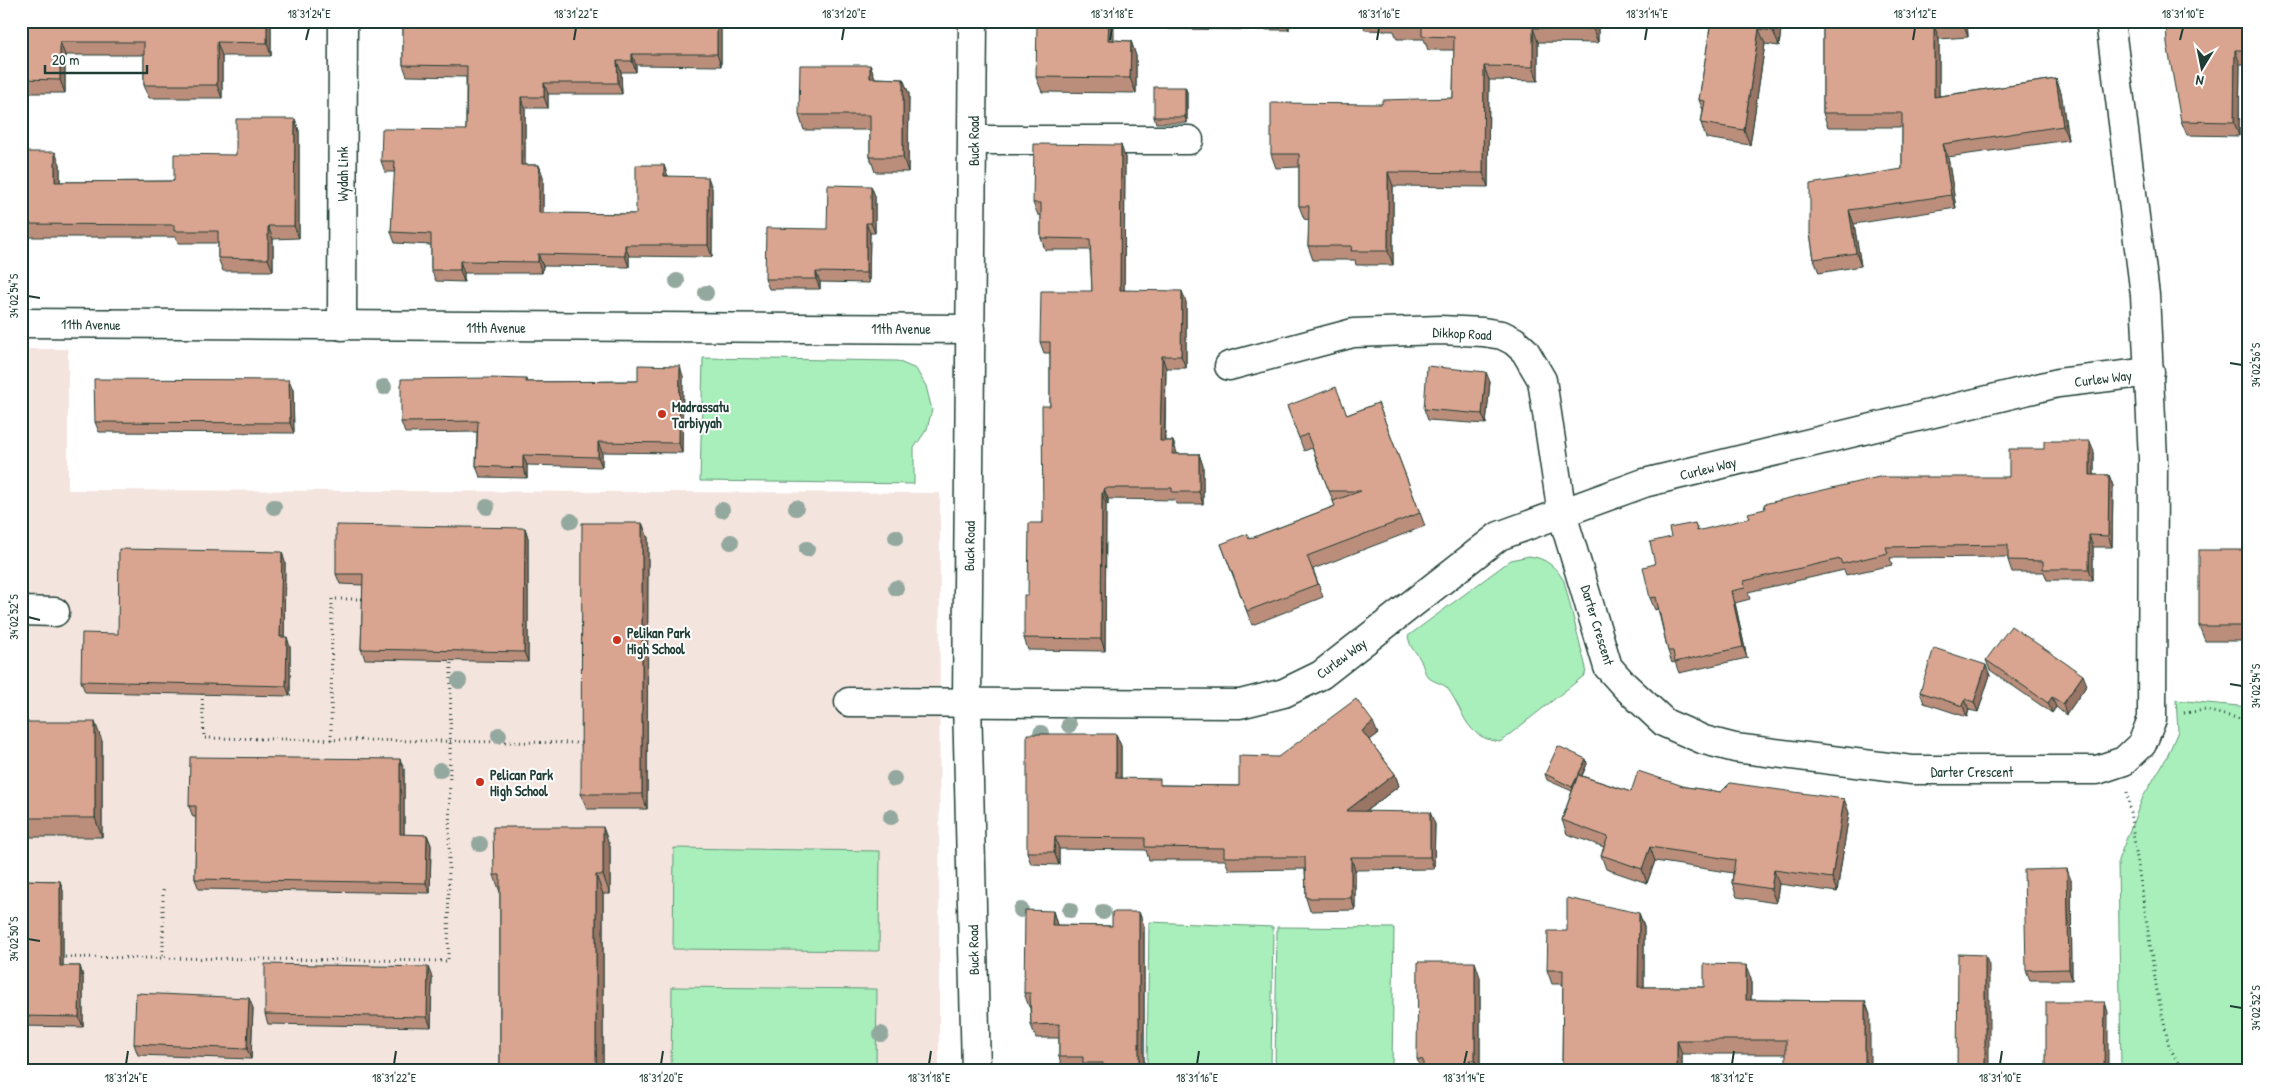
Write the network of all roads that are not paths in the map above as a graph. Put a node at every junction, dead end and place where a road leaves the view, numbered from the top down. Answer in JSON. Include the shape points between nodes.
{"nodes":[{"id":1,"x":343,"y":21,"type":"edge"},
{"id":2,"x":973,"y":21,"type":"edge"},
{"id":3,"x":2110,"y":21,"type":"edge"},
{"id":4,"x":974,"y":140,"type":"junction"},
{"id":5,"x":1189,"y":140,"type":"dead end"},
{"id":6,"x":21,"y":323,"type":"edge"},
{"id":7,"x":342,"y":326,"type":"junction"},
{"id":8,"x":971,"y":329,"type":"junction"},
{"id":9,"x":1229,"y":366,"type":"dead end"},
{"id":10,"x":2150,"y":372,"type":"junction"},
{"id":11,"x":1562,"y":514,"type":"junction"},
{"id":12,"x":21,"y":611,"type":"edge"},
{"id":13,"x":55,"y":612,"type":"dead end"},
{"id":14,"x":967,"y":701,"type":"junction"},
{"id":15,"x":849,"y":702,"type":"dead end"},
{"id":16,"x":976,"y":1070,"type":"edge"}],
"edges":[{"from":1,"to":7,"type":"street","name":"Wydah Link"},
{"from":2,"to":4,"type":"street","name":"Buck Road"},
{"from":3,"to":10,"type":"street","name":"Curlew Way","via":[[2145,295]]},
{"from":4,"to":5,"type":"street"},
{"from":4,"to":8,"type":"street","name":"Buck Road"},
{"from":6,"to":7,"type":"street","name":"11th Avenue"},
{"from":7,"to":8,"type":"street","name":"11th Avenue"},
{"from":8,"to":14,"type":"street","name":"Buck Road"},
{"from":9,"to":11,"type":"street","name":"Dikkop Road","via":[[1353,334],[1440,330],[1502,335],[1525,351],[1542,380]]},
{"from":10,"to":11,"type":"street","name":"Curlew Way","via":[[2048,385],[1644,483]]},
{"from":10,"to":11,"type":"street","name":"Darter Crescent","via":[[2152,718],[2142,744],[2124,761],[2097,770],[1912,770],[1735,748],[1704,740],[1666,723],[1608,667]]},
{"from":11,"to":14,"type":"street","name":"Curlew Way","via":[[1499,536],[1321,675],[1284,693],[1240,704]]},
{"from":12,"to":13,"type":"street"},
{"from":14,"to":15,"type":"street","name":"Curlew Way"},
{"from":14,"to":16,"type":"street","name":"Buck Road"}]}
